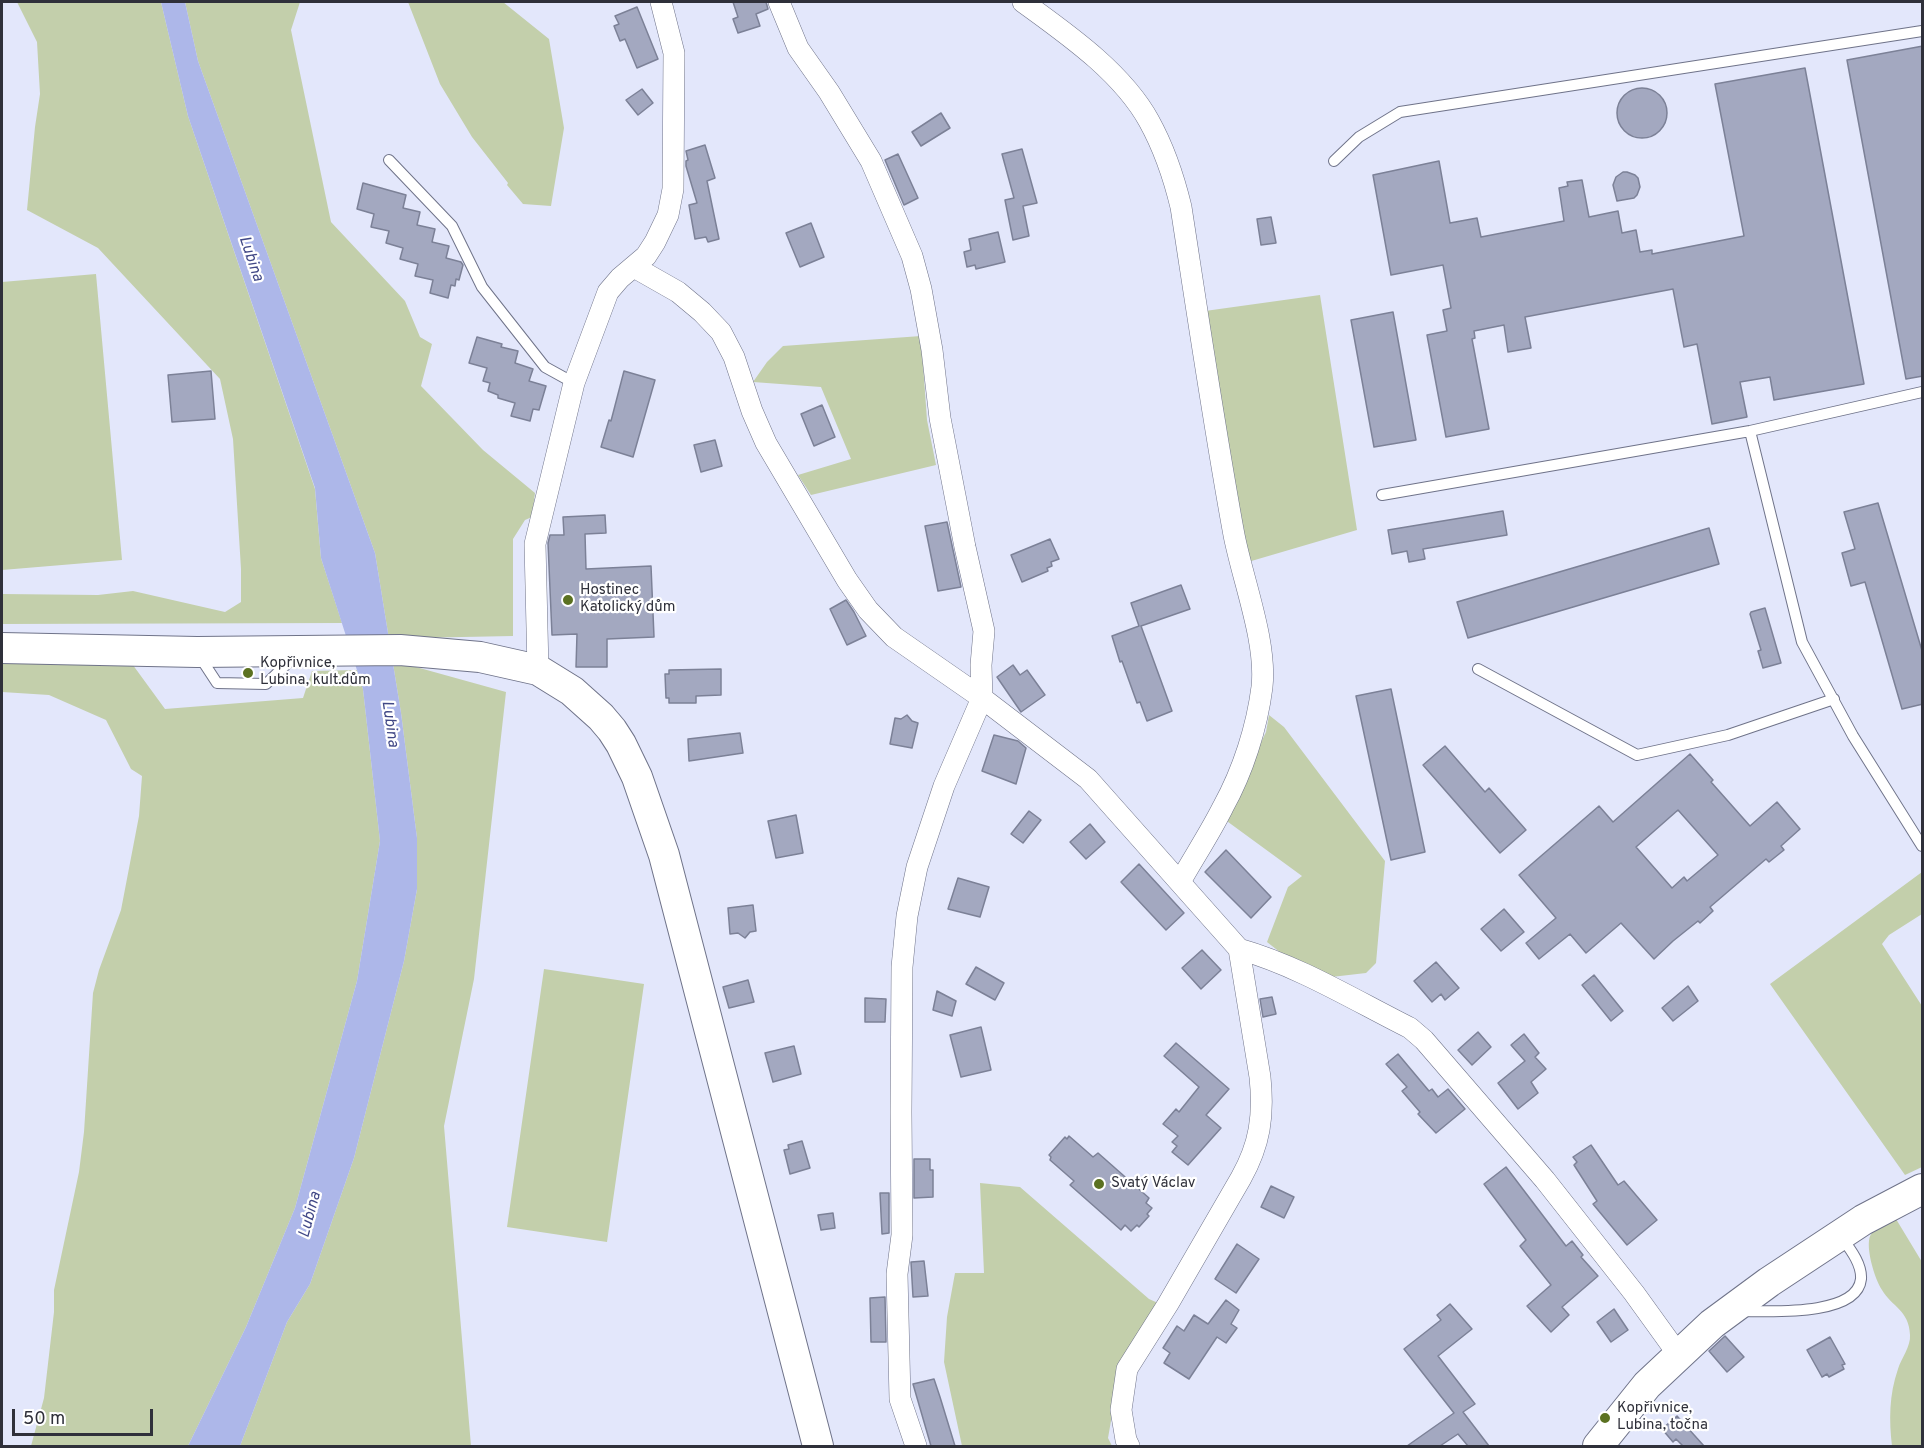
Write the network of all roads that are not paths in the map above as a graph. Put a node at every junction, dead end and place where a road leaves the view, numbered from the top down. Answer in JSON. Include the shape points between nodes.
{"nodes":[{"id":1,"x":661,"y":2,"type":"edge"},
{"id":2,"x":779,"y":2,"type":"edge"},
{"id":3,"x":1023,"y":2,"type":"edge"},
{"id":4,"x":1923,"y":32,"type":"edge"},
{"id":5,"x":389,"y":160,"type":"dead end"},
{"id":6,"x":1334,"y":161,"type":"dead end"},
{"id":7,"x":634,"y":267,"type":"junction"},
{"id":8,"x":574,"y":383,"type":"junction"},
{"id":9,"x":1923,"y":392,"type":"edge"},
{"id":10,"x":1750,"y":431,"type":"junction"},
{"id":11,"x":1382,"y":495,"type":"dead end"},
{"id":12,"x":2,"y":648,"type":"edge"},
{"id":13,"x":1478,"y":669,"type":"dead end"},
{"id":14,"x":538,"y":670,"type":"junction"},
{"id":15,"x":982,"y":698,"type":"junction"},
{"id":16,"x":1833,"y":699,"type":"junction"},
{"id":17,"x":1923,"y":846,"type":"edge"},
{"id":18,"x":1180,"y":882,"type":"junction"},
{"id":19,"x":1239,"y":949,"type":"junction"},
{"id":20,"x":1923,"y":1189,"type":"edge"},
{"id":21,"x":1840,"y":1235,"type":"junction"},
{"id":22,"x":1728,"y":1311,"type":"junction"},
{"id":23,"x":1678,"y":1354,"type":"junction"},
{"id":24,"x":818,"y":1446,"type":"edge"},
{"id":25,"x":916,"y":1446,"type":"edge"},
{"id":26,"x":1129,"y":1446,"type":"edge"},
{"id":27,"x":1598,"y":1446,"type":"edge"}],
"edges":[{"from":1,"to":7,"type":"street","via":[[674,53],[673,189],[668,215],[655,242]]},
{"from":2,"to":15,"type":"street","via":[[798,48],[871,161],[912,256],[932,350],[944,442],[984,631]]},
{"from":3,"to":18,"type":"street","via":[[1085,49],[1132,96],[1149,121],[1175,182],[1235,539],[1258,637],[1262,687],[1240,772]]},
{"from":4,"to":6,"type":"lane","via":[[1400,112],[1359,137]]},
{"from":5,"to":8,"type":"lane","via":[[452,226],[482,287],[545,367]]},
{"from":7,"to":8,"type":"street","via":[[609,292]]},
{"from":7,"to":15,"type":"street","via":[[678,292],[721,332],[735,357],[766,443],[868,610],[894,637]]},
{"from":8,"to":14,"type":"street","via":[[535,544]]},
{"from":9,"to":10,"type":"lane"},
{"from":10,"to":11,"type":"lane"},
{"from":10,"to":16,"type":"lane","via":[[1802,642]]},
{"from":12,"to":14,"type":"street","via":[[197,652],[400,650],[480,657]]},
{"from":13,"to":16,"type":"lane","via":[[1637,755],[1728,735]]},
{"from":14,"to":24,"type":"street","via":[[572,691],[601,717],[621,744],[637,777],[664,855]]},
{"from":15,"to":18,"type":"street","via":[[1088,779]]},
{"from":15,"to":25,"type":"street","via":[[944,786],[917,867],[902,967],[902,1235],[897,1274],[900,1399]]},
{"from":16,"to":17,"type":"lane"},
{"from":18,"to":19,"type":"street"},
{"from":19,"to":23,"type":"street","via":[[1266,956],[1302,973],[1410,1028],[1424,1040],[1545,1180]]},
{"from":19,"to":26,"type":"street","via":[[1261,1087],[1258,1137],[1236,1186],[1127,1369],[1121,1410]]},
{"from":20,"to":21,"type":"street"},
{"from":21,"to":22,"type":"street"},
{"from":21,"to":22,"type":"lane","via":[[1850,1248],[1861,1279],[1846,1299],[1794,1311]]},
{"from":22,"to":23,"type":"street"},
{"from":23,"to":27,"type":"street","via":[[1647,1385]]}]}
